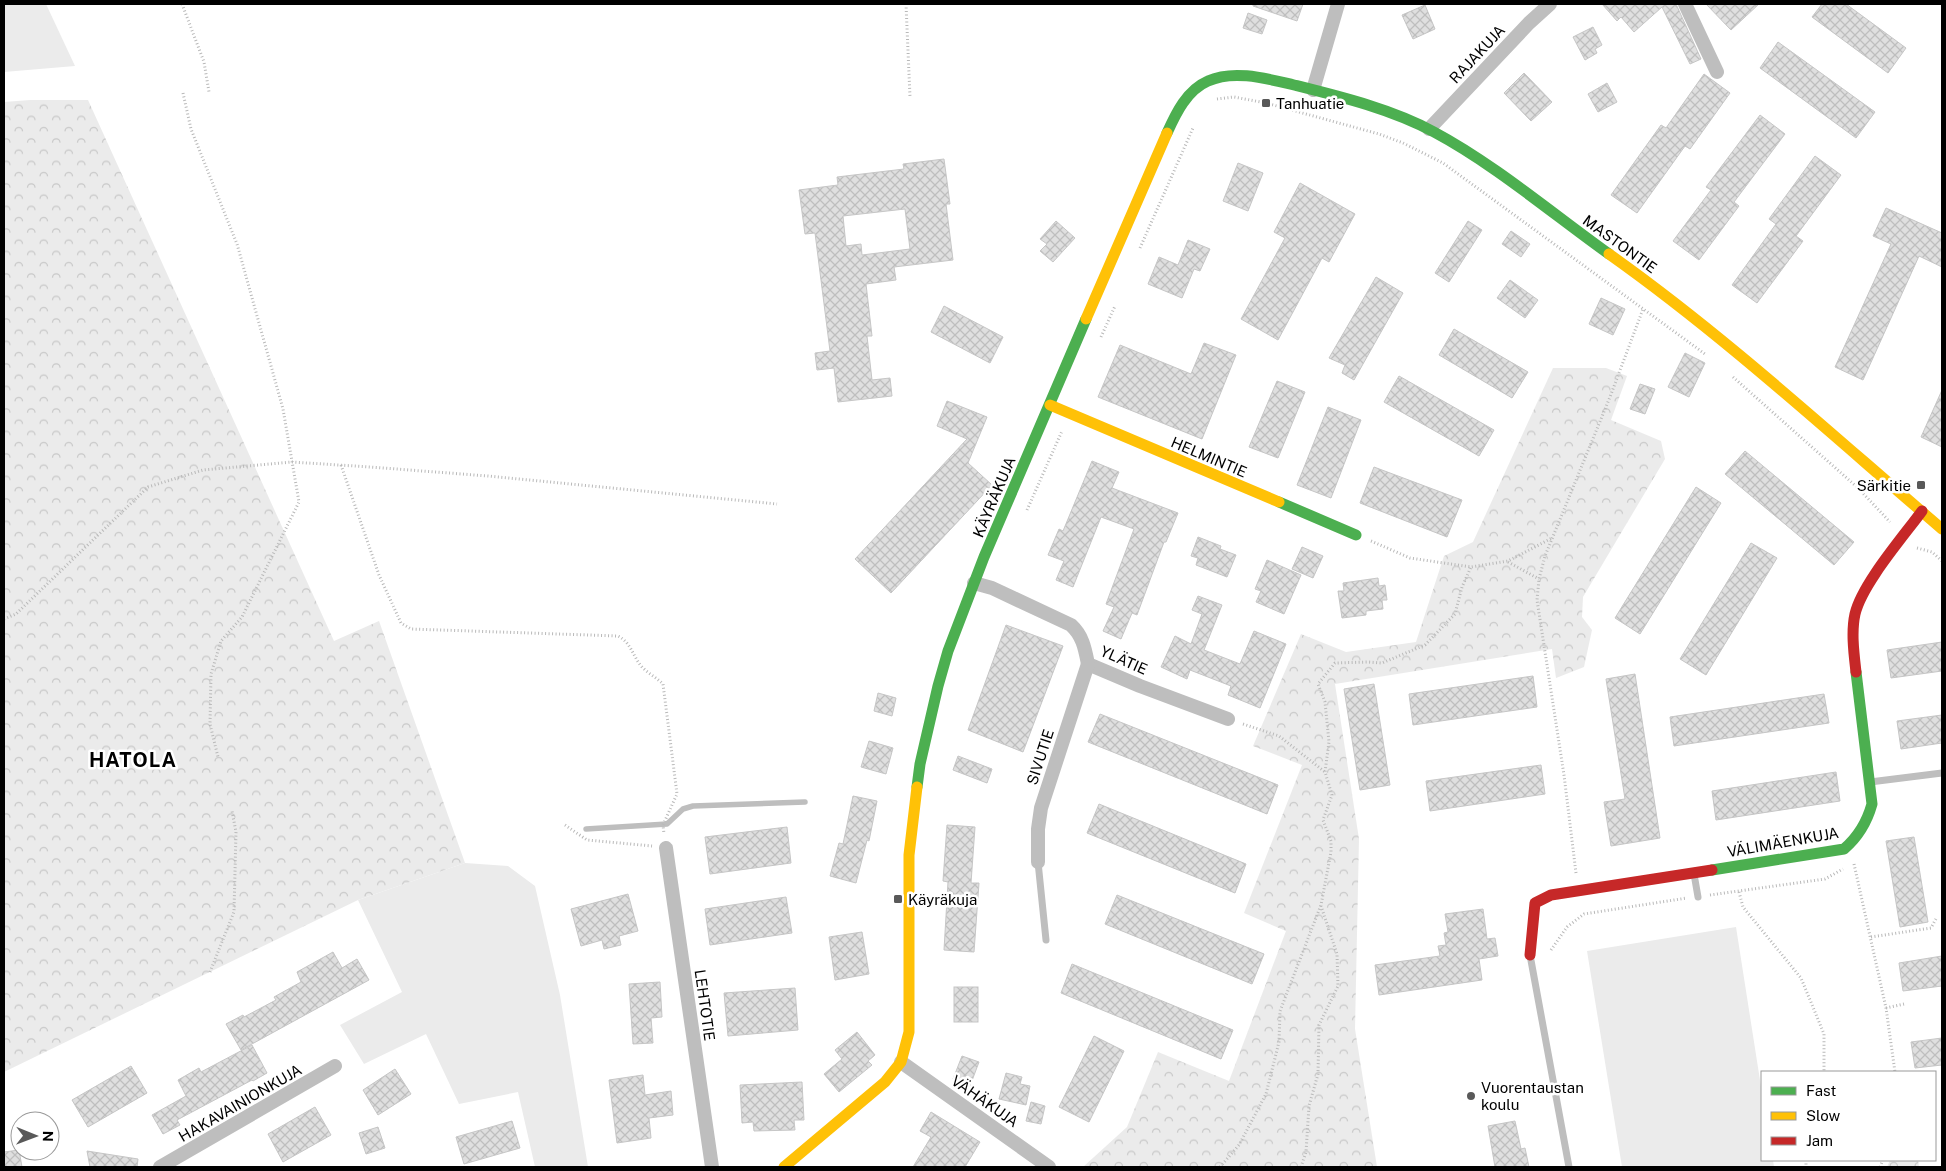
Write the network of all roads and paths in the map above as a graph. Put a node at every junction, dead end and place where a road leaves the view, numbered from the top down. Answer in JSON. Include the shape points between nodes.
{"nodes":[{"id":1,"x":182,"y":4,"type":"edge"},
{"id":2,"x":906,"y":4,"type":"edge"},
{"id":3,"x":1338,"y":4,"type":"edge"},
{"id":4,"x":1550,"y":4,"type":"edge"},
{"id":5,"x":1684,"y":4,"type":"edge"},
{"id":6,"x":1717,"y":72,"type":"dead end"},
{"id":7,"x":1230,"y":76,"type":"joint"},
{"id":8,"x":1313,"y":90,"type":"junction"},
{"id":9,"x":209,"y":92,"type":"dead end"},
{"id":10,"x":183,"y":93,"type":"dead end"},
{"id":11,"x":910,"y":97,"type":"dead end"},
{"id":12,"x":1211,"y":101,"type":"dead end"},
{"id":13,"x":1196,"y":122,"type":"dead end"},
{"id":14,"x":1429,"y":129,"type":"junction"},
{"id":15,"x":1138,"y":252,"type":"dead end"},
{"id":16,"x":1115,"y":305,"type":"dead end"},
{"id":17,"x":1643,"y":309,"type":"junction"},
{"id":18,"x":1100,"y":340,"type":"dead end"},
{"id":19,"x":1710,"y":357,"type":"dead end"},
{"id":20,"x":1730,"y":374,"type":"dead end"},
{"id":21,"x":1050,"y":405,"type":"junction"},
{"id":22,"x":1068,"y":414,"type":"junction"},
{"id":23,"x":292,"y":462,"type":"junction"},
{"id":24,"x":342,"y":466,"type":"junction"},
{"id":25,"x":777,"y":504,"type":"dead end"},
{"id":26,"x":1922,"y":511,"type":"junction"},
{"id":27,"x":1025,"y":514,"type":"dead end"},
{"id":28,"x":1939,"y":527,"type":"edge"},
{"id":29,"x":1356,"y":535,"type":"joint"},
{"id":30,"x":1552,"y":538,"type":"junction"},
{"id":31,"x":1901,"y":538,"type":"junction"},
{"id":32,"x":1918,"y":549,"type":"junction"},
{"id":33,"x":1910,"y":553,"type":"dead end"},
{"id":34,"x":1508,"y":561,"type":"junction"},
{"id":35,"x":1942,"y":562,"type":"edge"},
{"id":36,"x":1471,"y":567,"type":"junction"},
{"id":37,"x":1539,"y":579,"type":"junction"},
{"id":38,"x":974,"y":583,"type":"junction"},
{"id":39,"x":4,"y":619,"type":"edge"},
{"id":40,"x":1088,"y":664,"type":"junction"},
{"id":41,"x":1228,"y":719,"type":"joint"},
{"id":42,"x":218,"y":757,"type":"dead end"},
{"id":43,"x":1326,"y":772,"type":"junction"},
{"id":44,"x":1942,"y":773,"type":"edge"},
{"id":45,"x":1870,"y":782,"type":"junction"},
{"id":46,"x":232,"y":811,"type":"dead end"},
{"id":47,"x":565,"y":825,"type":"dead end"},
{"id":48,"x":666,"y":848,"type":"junction"},
{"id":49,"x":1856,"y":857,"type":"dead end"},
{"id":50,"x":1852,"y":861,"type":"junction"},
{"id":51,"x":1038,"y":862,"type":"joint"},
{"id":52,"x":1694,"y":872,"type":"junction"},
{"id":53,"x":1579,"y":891,"type":"junction"},
{"id":54,"x":1739,"y":892,"type":"junction"},
{"id":55,"x":1698,"y":897,"type":"junction"},
{"id":56,"x":1321,"y":905,"type":"junction"},
{"id":57,"x":1582,"y":916,"type":"junction"},
{"id":58,"x":1937,"y":917,"type":"dead end"},
{"id":59,"x":1871,"y":937,"type":"junction"},
{"id":60,"x":1046,"y":940,"type":"dead end"},
{"id":61,"x":1549,"y":954,"type":"dead end"},
{"id":62,"x":1530,"y":955,"type":"joint"},
{"id":63,"x":210,"y":972,"type":"dead end"},
{"id":64,"x":1904,"y":1004,"type":"dead end"},
{"id":65,"x":1886,"y":1008,"type":"junction"},
{"id":66,"x":900,"y":1062,"type":"junction"},
{"id":67,"x":335,"y":1066,"type":"dead end"},
{"id":68,"x":1824,"y":1071,"type":"edge"},
{"id":69,"x":1895,"y":1071,"type":"edge"},
{"id":70,"x":160,"y":1167,"type":"edge"},
{"id":71,"x":712,"y":1167,"type":"edge"},
{"id":72,"x":784,"y":1167,"type":"edge"},
{"id":73,"x":1050,"y":1167,"type":"edge"},
{"id":74,"x":1220,"y":1167,"type":"edge"},
{"id":75,"x":1302,"y":1167,"type":"edge"},
{"id":76,"x":1569,"y":1167,"type":"edge"}],
"edges":[{"from":1,"to":9,"type":"path","via":[[204,62]]},
{"from":2,"to":11,"type":"path"},
{"from":3,"to":8,"type":"street"},
{"from":4,"to":14,"type":"street","name":"RAJAKUJA"},
{"from":5,"to":6,"type":"street"},
{"from":7,"to":8,"type":"street","name":"MASTONTIE"},
{"from":7,"to":21,"type":"street","name":"KÄYRÄKUJA","via":[[1206,81],[1184,102],[1158,152]]},
{"from":8,"to":14,"type":"street","name":"MASTONTIE","via":[[1396,115]]},
{"from":10,"to":23,"type":"path","via":[[191,129],[237,244],[283,409]]},
{"from":12,"to":17,"type":"path","via":[[1234,97],[1266,103],[1402,143],[1443,163]]},
{"from":13,"to":15,"type":"path"},
{"from":14,"to":26,"type":"street","name":"MASTONTIE","via":[[1512,183],[1688,312]]},
{"from":16,"to":18,"type":"path"},
{"from":17,"to":19,"type":"path"},
{"from":17,"to":30,"type":"path"},
{"from":20,"to":31,"type":"path","via":[[1858,488]]},
{"from":21,"to":22,"type":"street","name":"HELMINTIE"},
{"from":21,"to":38,"type":"street","name":"KÄYRÄKUJA"},
{"from":22,"to":27,"type":"path"},
{"from":22,"to":29,"type":"street","name":"HELMINTIE"},
{"from":23,"to":24,"type":"path"},
{"from":23,"to":39,"type":"path","via":[[203,470],[148,486],[16,614]]},
{"from":23,"to":42,"type":"path","via":[[299,502],[242,617],[221,641],[211,674],[210,724]]},
{"from":24,"to":25,"type":"path","via":[[488,476]]},
{"from":24,"to":48,"type":"path","via":[[379,575],[401,623],[410,629],[618,636],[627,641],[644,669],[663,684],[677,794],[663,825]]},
{"from":26,"to":28,"type":"street","name":"MASTONTIE"},
{"from":26,"to":31,"type":"street","name":"VÄLIMÄENKUJA"},
{"from":28,"to":32,"type":"path"},
{"from":29,"to":36,"type":"path","via":[[1410,558]]},
{"from":30,"to":34,"type":"path"},
{"from":30,"to":37,"type":"path"},
{"from":31,"to":32,"type":"path"},
{"from":31,"to":45,"type":"street","name":"VÄLIMÄENKUJA","via":[[1859,601],[1853,624]]},
{"from":32,"to":33,"type":"path"},
{"from":32,"to":35,"type":"path","via":[[1932,552]]},
{"from":34,"to":36,"type":"path"},
{"from":34,"to":37,"type":"path"},
{"from":36,"to":43,"type":"path","via":[[1455,614],[1425,645],[1382,663],[1335,663],[1318,684],[1326,702],[1329,742]]},
{"from":37,"to":53,"type":"path","via":[[1537,600]]},
{"from":38,"to":40,"type":"street","name":"YLÄTIE","via":[[992,588],[1071,625],[1083,641]]},
{"from":38,"to":66,"type":"street","name":"KÄYRÄKUJA","via":[[938,686],[914,794],[909,855],[909,1032]]},
{"from":40,"to":41,"type":"street","name":"YLÄTIE"},
{"from":40,"to":51,"type":"street","name":"SIVUTIE","via":[[1040,808]]},
{"from":41,"to":43,"type":"path","via":[[1279,736]]},
{"from":43,"to":56,"type":"path","via":[[1332,795],[1323,820],[1331,841],[1331,852]]},
{"from":44,"to":45,"type":"lane"},
{"from":45,"to":52,"type":"street","name":"VÄLIMÄENKUJA","via":[[1870,812],[1858,836],[1844,849]]},
{"from":46,"to":63,"type":"path","via":[[236,832],[234,912]]},
{"from":47,"to":48,"type":"path","via":[[587,840]]},
{"from":48,"to":71,"type":"street","name":"LEHTOTIE"},
{"from":49,"to":50,"type":"path"},
{"from":50,"to":54,"type":"path","via":[[1825,879]]},
{"from":50,"to":59,"type":"path"},
{"from":51,"to":60,"type":"lane"},
{"from":52,"to":53,"type":"street","name":"VÄLIMÄENKUJA"},
{"from":52,"to":55,"type":"lane"},
{"from":53,"to":57,"type":"path"},
{"from":53,"to":62,"type":"street","name":"VÄLIMÄENKUJA","via":[[1551,895],[1535,904]]},
{"from":54,"to":55,"type":"path"},
{"from":54,"to":68,"type":"path","via":[[1743,907],[1801,978],[1824,1034]]},
{"from":55,"to":57,"type":"path"},
{"from":56,"to":74,"type":"path","via":[[1280,1011],[1280,1042],[1266,1094],[1239,1145]]},
{"from":56,"to":75,"type":"path","via":[[1337,954],[1338,986],[1319,1025],[1318,1074],[1309,1106]]},
{"from":57,"to":61,"type":"path","via":[[1560,934]]},
{"from":58,"to":59,"type":"path","via":[[1931,928]]},
{"from":59,"to":65,"type":"path"},
{"from":62,"to":76,"type":"lane"},
{"from":64,"to":65,"type":"path"},
{"from":65,"to":69,"type":"path"},
{"from":66,"to":72,"type":"street","name":"KÄYRÄKUJA","via":[[885,1082]]},
{"from":66,"to":73,"type":"street","name":"VÄHÄKUJA"},
{"from":67,"to":70,"type":"street","name":"HAKAVAINIONKUJA"}]}
